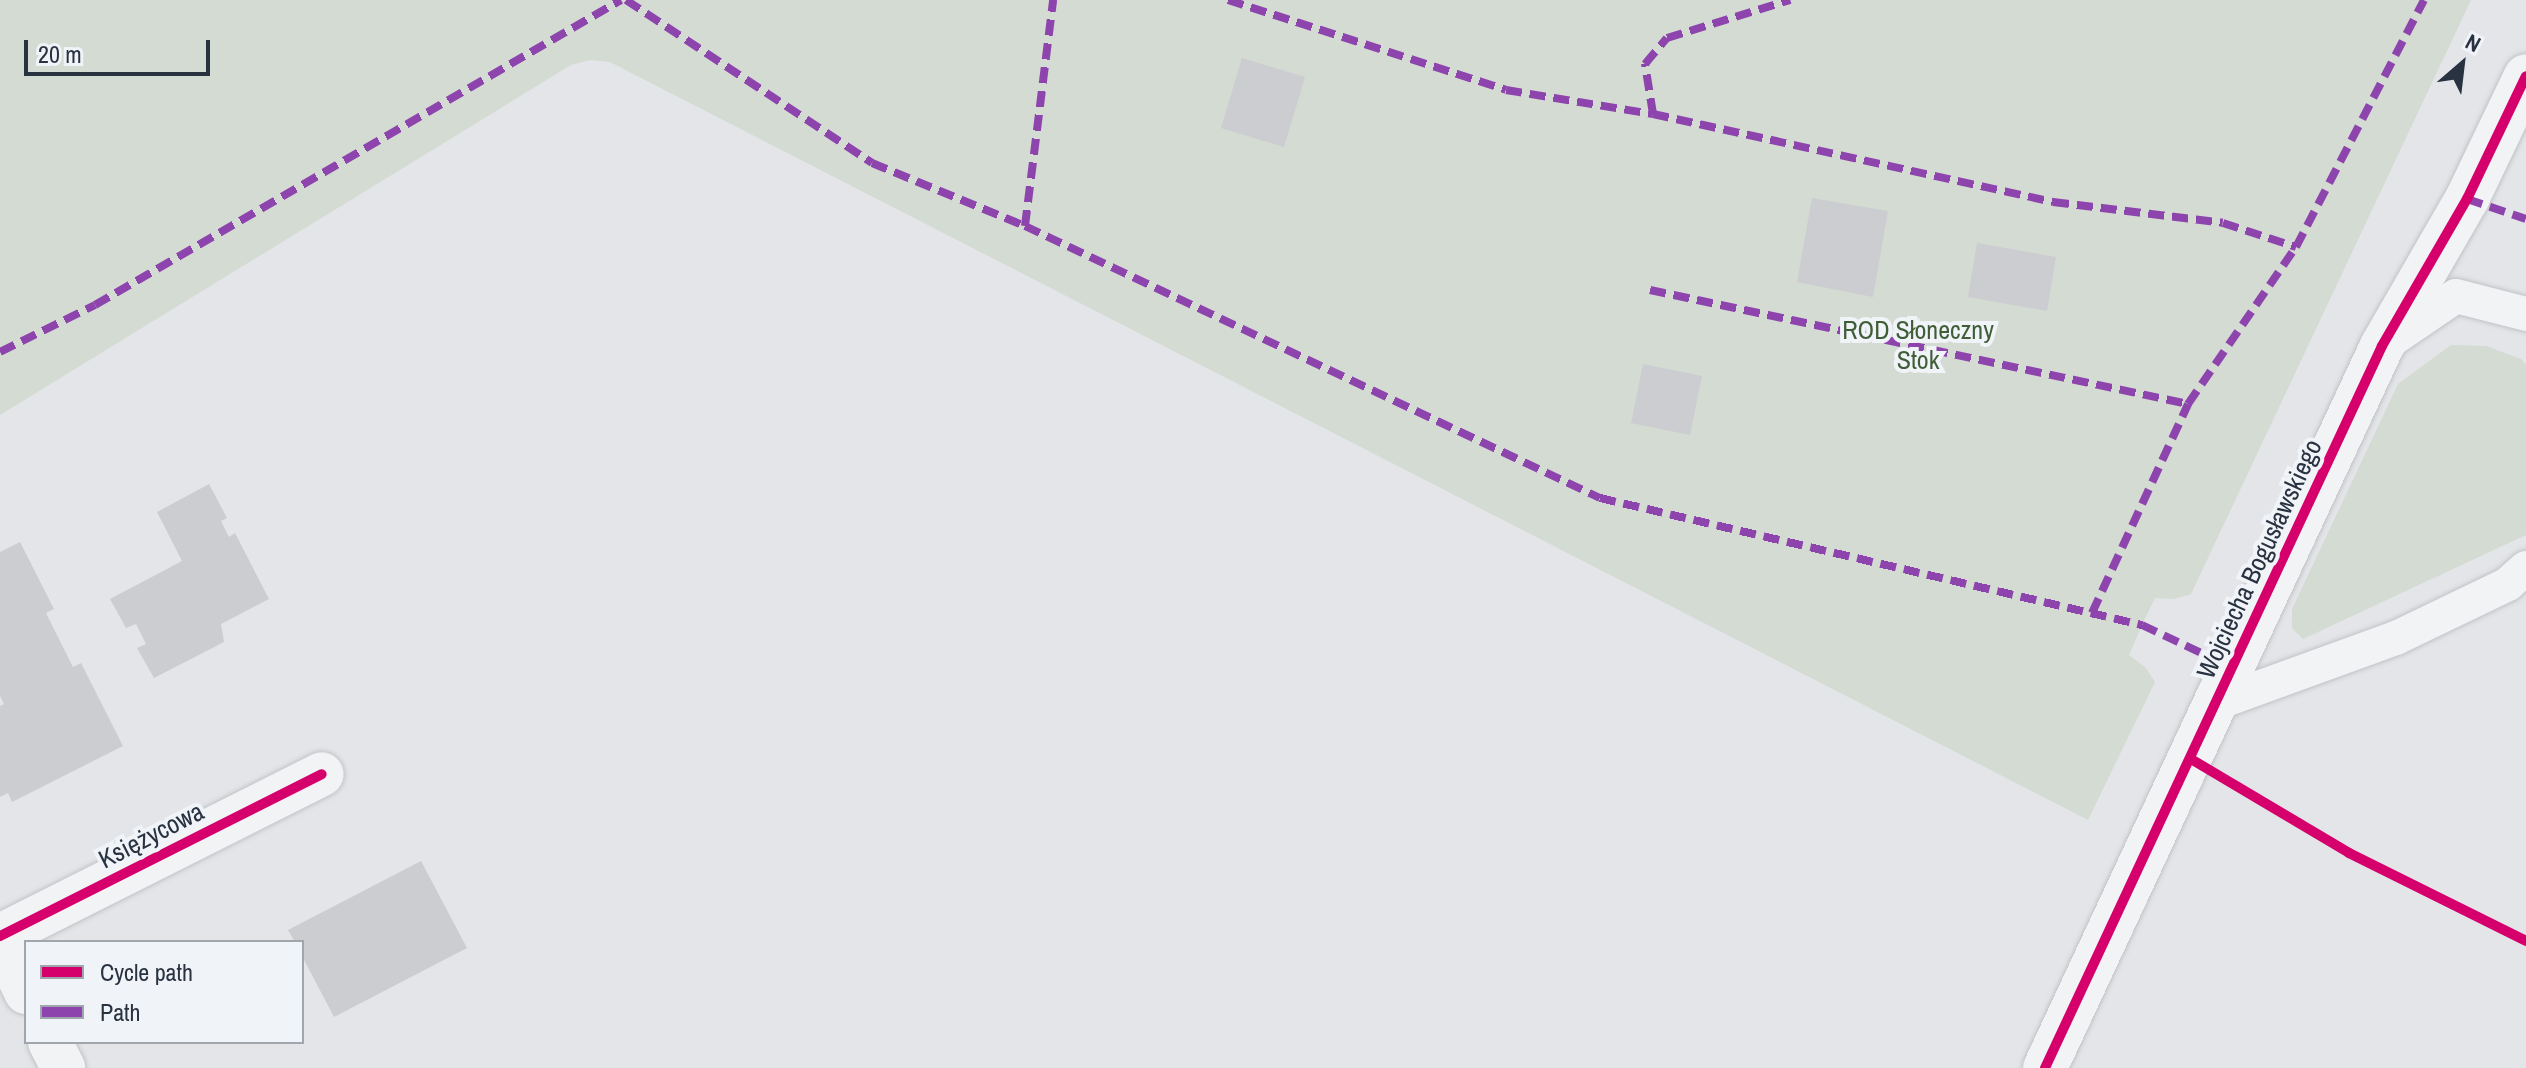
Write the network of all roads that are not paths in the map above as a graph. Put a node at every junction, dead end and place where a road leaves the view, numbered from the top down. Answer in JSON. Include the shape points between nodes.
{"nodes":[{"id":1,"x":2526,"y":76,"type":"edge"},
{"id":2,"x":2526,"y":314,"type":"edge"},
{"id":3,"x":2382,"y":346,"type":"junction"},
{"id":4,"x":2526,"y":568,"type":"edge"},
{"id":5,"x":2217,"y":703,"type":"junction"},
{"id":6,"x":322,"y":774,"type":"dead end"},
{"id":7,"x":0,"y":936,"type":"edge"},
{"id":8,"x":24,"y":988,"type":"edge"},
{"id":9,"x":51,"y":1044,"type":"edge"},
{"id":10,"x":63,"y":1068,"type":"edge"},
{"id":11,"x":2045,"y":1068,"type":"edge"}],
"edges":[{"from":1,"to":3,"type":"street","name":"Wojciecha Bogusławskiego","via":[[2467,199]]},
{"from":2,"to":3,"type":"lane","via":[[2456,296]]},
{"from":3,"to":5,"type":"street","name":"Wojciecha Bogusławskiego"},
{"from":4,"to":5,"type":"lane","via":[[2508,584],[2396,638]]},
{"from":5,"to":11,"type":"street","name":"Wojciecha Bogusławskiego"},
{"from":6,"to":7,"type":"street","name":"Księżycowa"},
{"from":7,"to":8,"type":"street","name":"Księżycowa"},
{"from":9,"to":10,"type":"street"}]}
